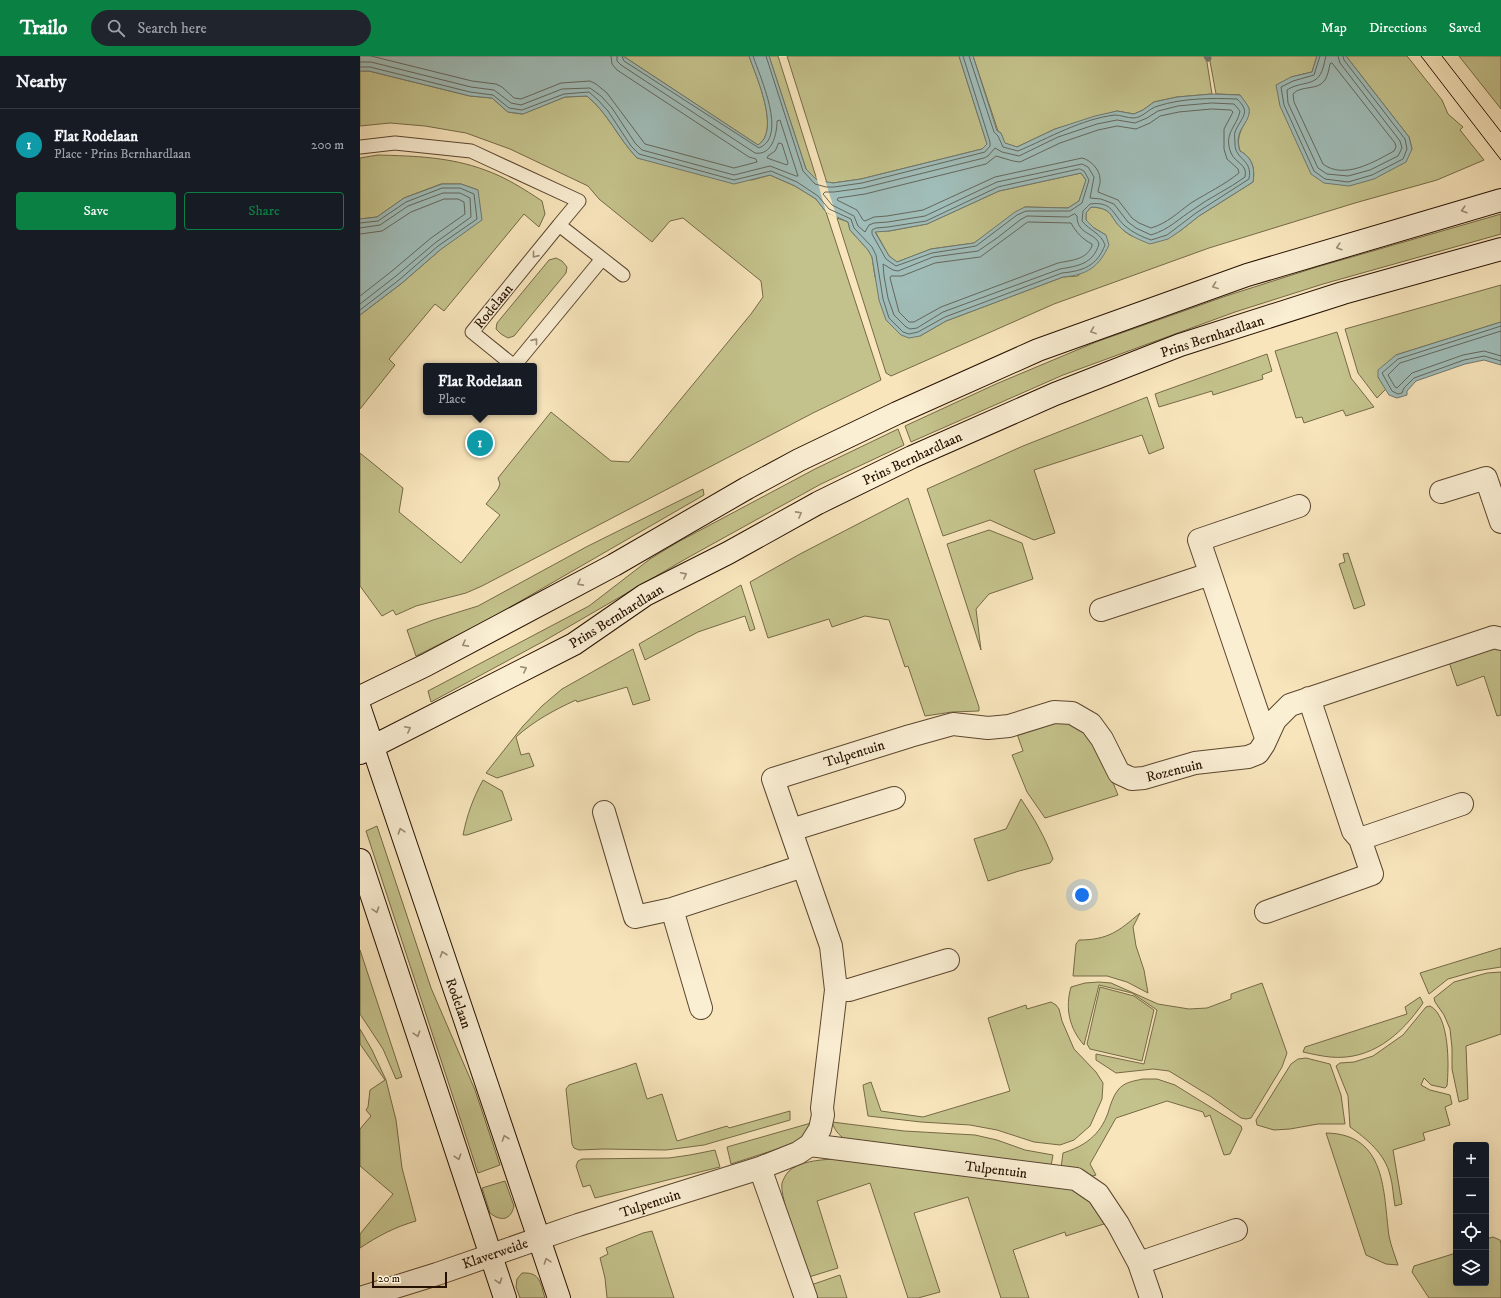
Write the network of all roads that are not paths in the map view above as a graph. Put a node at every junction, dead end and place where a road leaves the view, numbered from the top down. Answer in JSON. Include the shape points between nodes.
{"nodes":[{"id":1,"x":360,"y":147,"type":"edge"},
{"id":2,"x":1501,"y":200,"type":"edge"},
{"id":3,"x":560,"y":225,"type":"junction"},
{"id":4,"x":1501,"y":249,"type":"edge"},
{"id":5,"x":602,"y":259,"type":"junction"},
{"id":6,"x":622,"y":275,"type":"dead end"},
{"id":7,"x":510,"y":363,"type":"edge"},
{"id":8,"x":516,"y":363,"type":"edge"},
{"id":9,"x":1441,"y":492,"type":"dead end"},
{"id":10,"x":1299,"y":506,"type":"dead end"},
{"id":11,"x":1501,"y":522,"type":"edge"},
{"id":12,"x":1210,"y":574,"type":"junction"},
{"id":13,"x":1101,"y":610,"type":"dead end"},
{"id":14,"x":1501,"y":639,"type":"edge"},
{"id":15,"x":360,"y":697,"type":"edge"},
{"id":16,"x":1309,"y":698,"type":"junction"},
{"id":17,"x":360,"y":709,"type":"edge"},
{"id":18,"x":988,"y":728,"type":"joint"},
{"id":19,"x":1266,"y":738,"type":"junction"},
{"id":20,"x":367,"y":750,"type":"edge"},
{"id":21,"x":894,"y":798,"type":"dead end"},
{"id":22,"x":1462,"y":804,"type":"dead end"},
{"id":23,"x":604,"y":812,"type":"dead end"},
{"id":24,"x":791,"y":830,"type":"junction"},
{"id":25,"x":1360,"y":839,"type":"junction"},
{"id":26,"x":360,"y":860,"type":"edge"},
{"id":27,"x":804,"y":866,"type":"junction"},
{"id":28,"x":672,"y":909,"type":"junction"},
{"id":29,"x":1266,"y":912,"type":"dead end"},
{"id":30,"x":948,"y":960,"type":"dead end"},
{"id":31,"x":836,"y":990,"type":"junction"},
{"id":32,"x":701,"y":1008,"type":"dead end"},
{"id":33,"x":810,"y":1145,"type":"junction"},
{"id":34,"x":760,"y":1168,"type":"junction"},
{"id":35,"x":1236,"y":1230,"type":"dead end"},
{"id":36,"x":539,"y":1238,"type":"junction"},
{"id":37,"x":491,"y":1255,"type":"junction"},
{"id":38,"x":1139,"y":1263,"type":"junction"},
{"id":39,"x":360,"y":1298,"type":"edge"},
{"id":40,"x":505,"y":1298,"type":"edge"},
{"id":41,"x":559,"y":1298,"type":"edge"},
{"id":42,"x":806,"y":1298,"type":"edge"},
{"id":43,"x":1151,"y":1298,"type":"edge"}],
"edges":[{"from":1,"to":3,"type":"lane","name":"Rodelaan","via":[[395,143],[470,151],[579,200]]},
{"from":2,"to":15,"type":"street","one_way":true,"via":[[1247,275],[1038,350],[799,460],[614,565],[426,665]]},
{"from":3,"to":5,"type":"lane"},
{"from":3,"to":7,"type":"lane","name":"Rodelaan","one_way":true,"via":[[472,332]]},
{"from":20,"to":4,"type":"street","name":"Prins Bernhardlaan","one_way":true,"via":[[574,644],[645,595],[818,503],[934,447],[1055,394],[1180,344],[1343,293]]},
{"from":5,"to":6,"type":"lane"},
{"from":8,"to":5,"type":"lane","name":"Rodelaan","one_way":true},
{"from":9,"to":11,"type":"street","via":[[1486,478]]},
{"from":10,"to":12,"type":"street","via":[[1199,540]]},
{"from":12,"to":13,"type":"street"},
{"from":12,"to":19,"type":"street"},
{"from":14,"to":16,"type":"street","name":"Rozentuin","via":[[1494,637]]},
{"from":16,"to":19,"type":"street","name":"Rozentuin","via":[[1290,705],[1275,720]]},
{"from":16,"to":25,"type":"street","via":[[1354,831]]},
{"from":17,"to":20,"type":"street","name":"Rodelaan"},
{"from":18,"to":19,"type":"street","name":"Rozentuin","via":[[1009,726],[1054,712],[1072,713],[1091,724],[1102,739],[1119,773],[1132,779],[1195,763],[1248,757],[1258,753]]},
{"from":18,"to":24,"type":"street","name":"Tulpentuin","via":[[953,724],[773,779]]},
{"from":36,"to":20,"type":"street","name":"Rodelaan","one_way":true},
{"from":21,"to":24,"type":"street"},
{"from":22,"to":25,"type":"street"},
{"from":23,"to":28,"type":"street","via":[[635,917]]},
{"from":24,"to":27,"type":"street","name":"Tulpentuin"},
{"from":25,"to":29,"type":"street","via":[[1372,874]]},
{"from":26,"to":37,"type":"street","one_way":true},
{"from":27,"to":28,"type":"street"},
{"from":27,"to":31,"type":"street","name":"Tulpentuin","via":[[831,946]]},
{"from":28,"to":32,"type":"street"},
{"from":30,"to":31,"type":"street","via":[[849,990]]},
{"from":31,"to":33,"type":"street","name":"Tulpentuin","via":[[823,1115],[820,1129]]},
{"from":33,"to":34,"type":"street","name":"Tulpentuin","via":[[798,1153]]},
{"from":33,"to":38,"type":"street","name":"Tulpentuin","via":[[1076,1179],[1098,1194]]},
{"from":34,"to":36,"type":"street","name":"Tulpentuin"},
{"from":34,"to":42,"type":"street"},
{"from":35,"to":38,"type":"street"},
{"from":36,"to":37,"type":"street","name":"Klaverweide"},
{"from":41,"to":36,"type":"street","name":"Rodelaan","one_way":true},
{"from":37,"to":39,"type":"street","name":"Klaverweide"},
{"from":37,"to":40,"type":"street","one_way":true},
{"from":38,"to":43,"type":"street","name":"Tulpentuin"}]}
